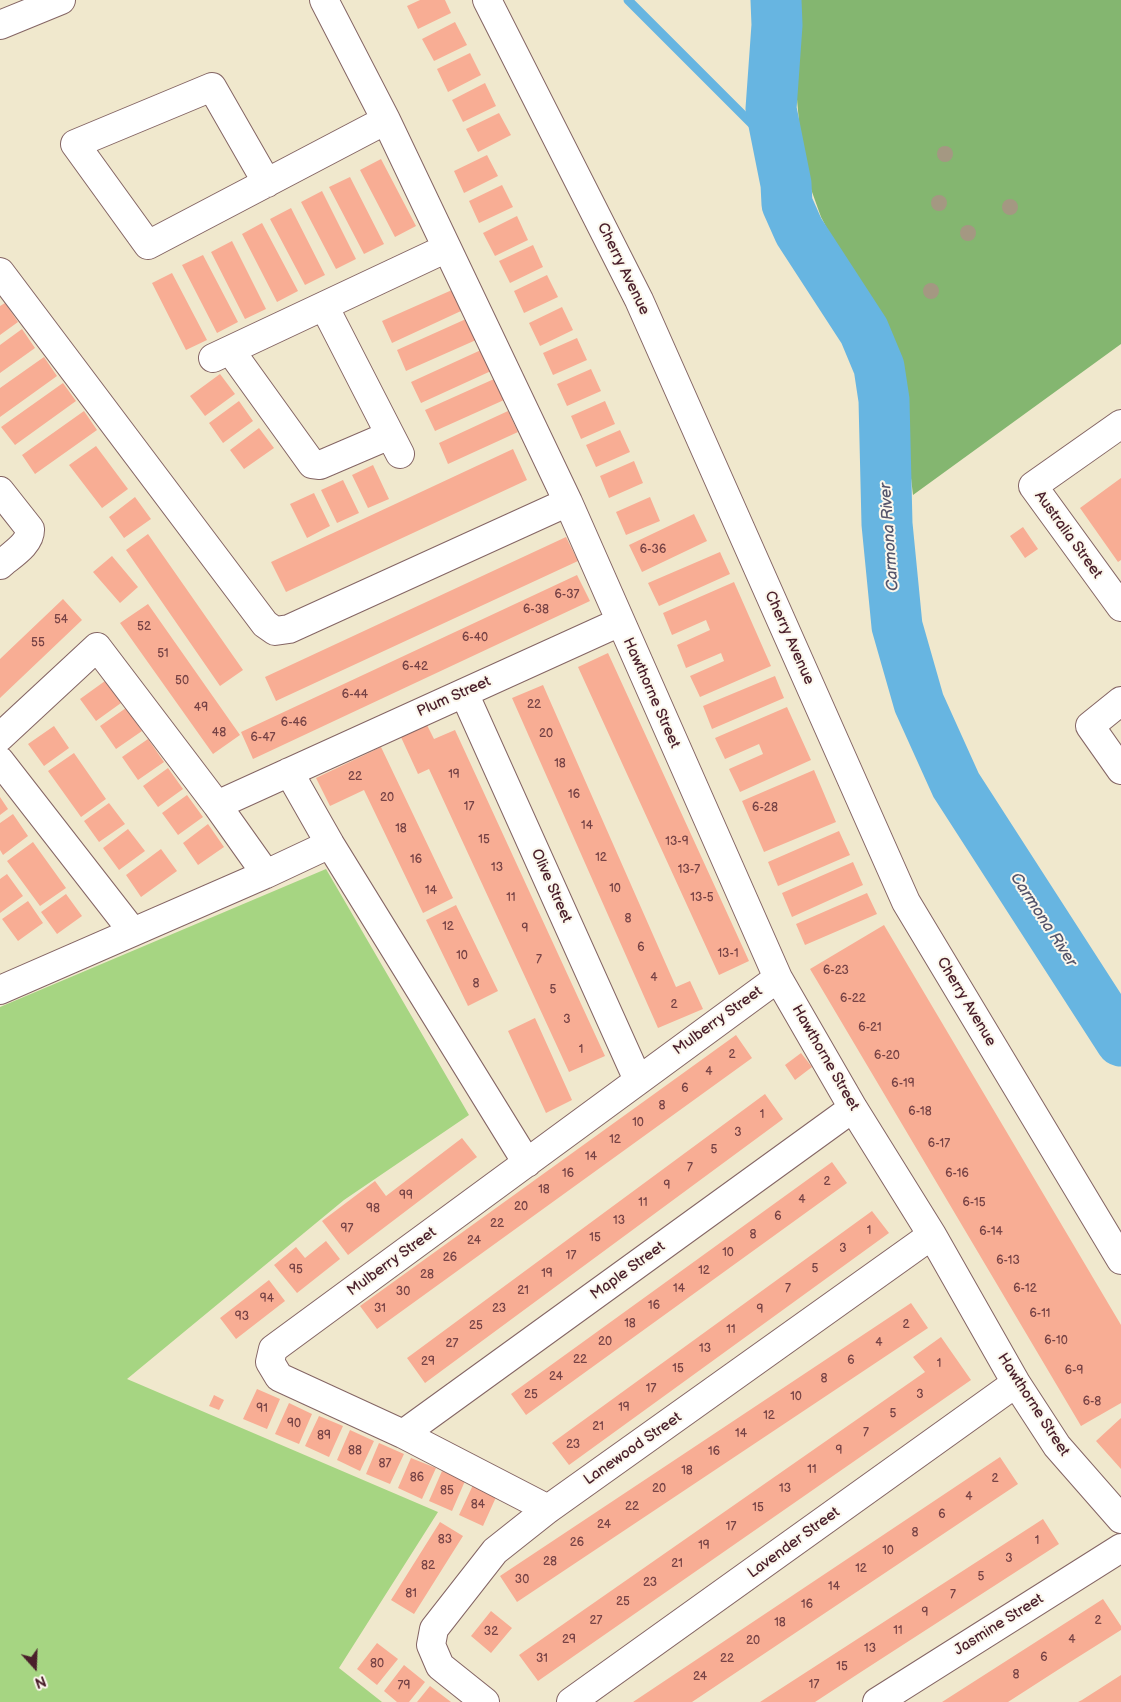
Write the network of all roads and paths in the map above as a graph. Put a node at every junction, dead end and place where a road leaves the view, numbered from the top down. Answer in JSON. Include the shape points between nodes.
{"nodes":[{"id":1,"x":61,"y":0,"type":"edge"},
{"id":2,"x":324,"y":0,"type":"edge"},
{"id":3,"x":487,"y":0,"type":"edge"},
{"id":4,"x":0,"y":25,"type":"edge"},
{"id":5,"x":386,"y":120,"type":"junction"},
{"id":6,"x":267,"y":183,"type":"junction"},
{"id":7,"x":447,"y":248,"type":"junction"},
{"id":8,"x":0,"y":272,"type":"edge"},
{"id":9,"x":324,"y":306,"type":"junction"},
{"id":10,"x":1121,"y":424,"type":"edge"},
{"id":11,"x":0,"y":491,"type":"edge"},
{"id":12,"x":568,"y":502,"type":"junction"},
{"id":13,"x":0,"y":565,"type":"edge"},
{"id":14,"x":1111,"y":574,"type":"edge"},
{"id":15,"x":1121,"y":608,"type":"edge"},
{"id":16,"x":620,"y":622,"type":"junction"},
{"id":17,"x":464,"y":693,"type":"junction"},
{"id":18,"x":1121,"y":701,"type":"edge"},
{"id":19,"x":0,"y":737,"type":"edge"},
{"id":20,"x":0,"y":761,"type":"edge"},
{"id":21,"x":1121,"y":770,"type":"edge"},
{"id":22,"x":289,"y":772,"type":"junction"},
{"id":23,"x":217,"y":805,"type":"junction"},
{"id":24,"x":330,"y":844,"type":"junction"},
{"id":25,"x":266,"y":874,"type":"junction"},
{"id":26,"x":133,"y":932,"type":"junction"},
{"id":27,"x":778,"y":978,"type":"junction"},
{"id":28,"x":3,"y":982,"type":"edge"},
{"id":29,"x":638,"y":1080,"type":"junction"},
{"id":30,"x":853,"y":1108,"type":"junction"},
{"id":31,"x":527,"y":1163,"type":"junction"},
{"id":32,"x":932,"y":1235,"type":"junction"},
{"id":33,"x":1121,"y":1260,"type":"edge"},
{"id":34,"x":1016,"y":1383,"type":"junction"},
{"id":35,"x":403,"y":1434,"type":"junction"},
{"id":36,"x":548,"y":1509,"type":"junction"},
{"id":37,"x":1121,"y":1519,"type":"edge"},
{"id":38,"x":1121,"y":1548,"type":"edge"},
{"id":39,"x":485,"y":1702,"type":"edge"},
{"id":40,"x":571,"y":1702,"type":"edge"},
{"id":41,"x":877,"y":1702,"type":"edge"}],
"edges":[{"from":1,"to":4,"type":"street"},
{"from":2,"to":5,"type":"street","name":"Hawthorne Street"},
{"from":3,"to":33,"type":"street","name":"Cherry Avenue","via":[[639,300],[906,902]]},
{"from":5,"to":6,"type":"street"},
{"from":5,"to":7,"type":"street","name":"Hawthorne Street"},
{"from":6,"to":6,"type":"street","via":[[212,87],[75,144],[148,245]]},
{"from":7,"to":9,"type":"street"},
{"from":7,"to":12,"type":"street","name":"Hawthorne Street"},
{"from":8,"to":12,"type":"street","via":[[265,624],[275,631],[289,629]]},
{"from":9,"to":9,"type":"street","via":[[395,444],[320,465],[312,464],[222,354]]},
{"from":10,"to":14,"type":"street","name":"Australia Street","via":[[1033,486]]},
{"from":11,"to":13,"type":"street","via":[[30,529],[27,541]]},
{"from":12,"to":16,"type":"street","name":"Hawthorne Street"},
{"from":14,"to":15,"type":"street","name":"Australia Street"},
{"from":16,"to":17,"type":"street","name":"Plum Street"},
{"from":16,"to":27,"type":"street","name":"Hawthorne Street"},
{"from":17,"to":22,"type":"street","name":"Plum Street"},
{"from":17,"to":29,"type":"street","name":"Olive Street"},
{"from":18,"to":21,"type":"street","via":[[1090,726]]},
{"from":19,"to":23,"type":"street","via":[[97,647]]},
{"from":20,"to":26,"type":"street"},
{"from":22,"to":23,"type":"street","name":"Plum Street"},
{"from":22,"to":24,"type":"street"},
{"from":23,"to":25,"type":"street"},
{"from":24,"to":25,"type":"street"},
{"from":24,"to":31,"type":"street"},
{"from":25,"to":26,"type":"street"},
{"from":26,"to":28,"type":"street"},
{"from":27,"to":29,"type":"street","name":"Mulberry Street"},
{"from":27,"to":30,"type":"street","name":"Hawthorne Street"},
{"from":29,"to":31,"type":"street","name":"Mulberry Street"},
{"from":30,"to":32,"type":"street","name":"Hawthorne Street"},
{"from":30,"to":35,"type":"street","name":"Maple Street"},
{"from":31,"to":35,"type":"street","name":"Mulberry Street","via":[[273,1349],[270,1362],[279,1377]]},
{"from":32,"to":34,"type":"street","name":"Hawthorne Street"},
{"from":32,"to":36,"type":"street","name":"Lanewood Street"},
{"from":34,"to":37,"type":"street","name":"Hawthorne Street","via":[[1057,1446]]},
{"from":34,"to":40,"type":"street","name":"Lavender Street"},
{"from":35,"to":36,"type":"street","name":"Mulberry Street"},
{"from":36,"to":39,"type":"street","name":"Lanewood Street","via":[[495,1551],[434,1629],[430,1645],[440,1666]]},
{"from":38,"to":41,"type":"street","name":"Jasmine Street"}]}
